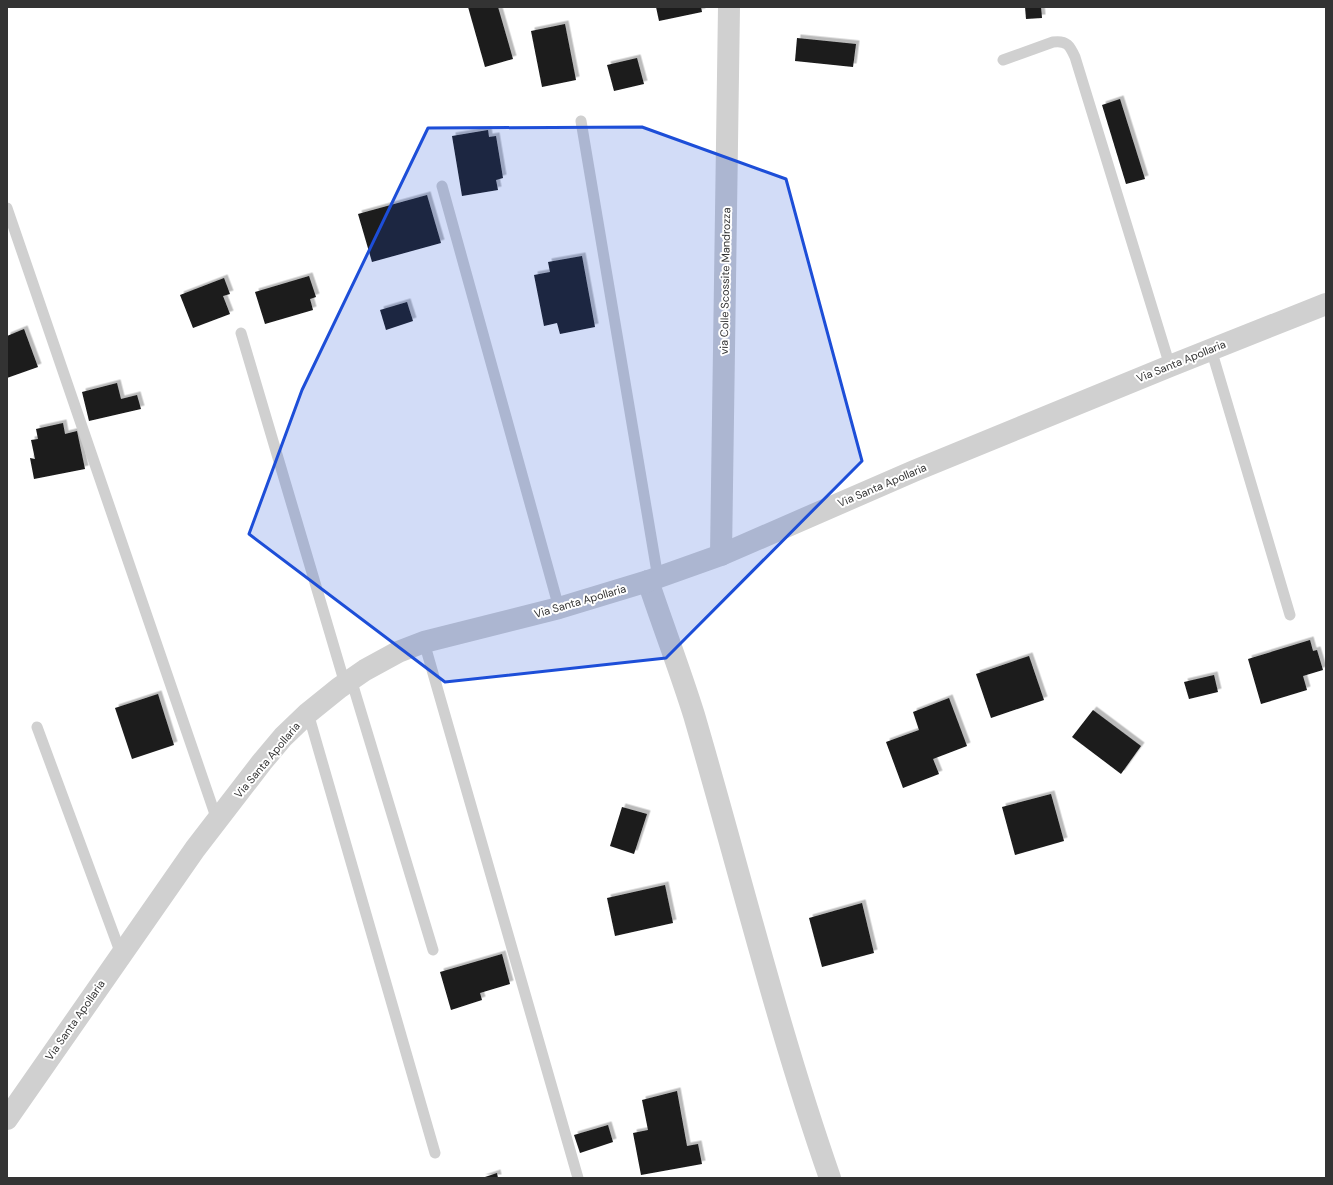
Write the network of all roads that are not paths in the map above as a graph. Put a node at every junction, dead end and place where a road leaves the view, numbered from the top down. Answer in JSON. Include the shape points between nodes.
{"nodes":[{"id":1,"x":729,"y":7,"type":"edge"},
{"id":2,"x":1003,"y":60,"type":"dead end"},
{"id":3,"x":581,"y":121,"type":"dead end"},
{"id":4,"x":442,"y":186,"type":"dead end"},
{"id":5,"x":7,"y":208,"type":"edge"},
{"id":6,"x":1326,"y":304,"type":"edge"},
{"id":7,"x":241,"y":333,"type":"dead end"},
{"id":8,"x":1211,"y":349,"type":"junction"},
{"id":9,"x":1170,"y":366,"type":"junction"},
{"id":10,"x":721,"y":555,"type":"junction"},
{"id":11,"x":653,"y":580,"type":"junction"},
{"id":12,"x":560,"y":608,"type":"junction"},
{"id":13,"x":1290,"y":615,"type":"dead end"},
{"id":14,"x":424,"y":642,"type":"junction"},
{"id":15,"x":348,"y":681,"type":"junction"},
{"id":16,"x":308,"y":713,"type":"junction"},
{"id":17,"x":37,"y":727,"type":"dead end"},
{"id":18,"x":217,"y":820,"type":"junction"},
{"id":19,"x":433,"y":950,"type":"dead end"},
{"id":20,"x":122,"y":954,"type":"junction"},
{"id":21,"x":7,"y":1119,"type":"edge"},
{"id":22,"x":435,"y":1153,"type":"dead end"},
{"id":23,"x":578,"y":1178,"type":"edge"},
{"id":24,"x":830,"y":1178,"type":"edge"}],
"edges":[{"from":1,"to":10,"type":"street","name":"via Colle Scossite Mandrozza"},
{"from":2,"to":9,"type":"lane","via":[[1053,42],[1066,42],[1071,48]]},
{"from":3,"to":11,"type":"lane"},
{"from":4,"to":12,"type":"lane"},
{"from":5,"to":18,"type":"lane"},
{"from":6,"to":8,"type":"street","name":"Via Santa Apollaria"},
{"from":7,"to":15,"type":"lane"},
{"from":8,"to":9,"type":"street","name":"Via Santa Apollaria"},
{"from":8,"to":13,"type":"lane"},
{"from":9,"to":10,"type":"street","name":"Via Santa Apollaria","via":[[914,471]]},
{"from":10,"to":11,"type":"street","name":"Via Santa Apollaria"},
{"from":11,"to":12,"type":"street","name":"Via Santa Apollaria"},
{"from":11,"to":24,"type":"street","via":[[793,1066]]},
{"from":12,"to":14,"type":"street","name":"Via Santa Apollaria"},
{"from":14,"to":15,"type":"street","name":"Via Santa Apollaria","via":[[398,652]]},
{"from":14,"to":23,"type":"lane"},
{"from":15,"to":16,"type":"street","name":"Via Santa Apollaria"},
{"from":15,"to":19,"type":"lane"},
{"from":16,"to":18,"type":"street","name":"Via Santa Apollaria","via":[[283,737]]},
{"from":16,"to":22,"type":"lane"},
{"from":17,"to":20,"type":"lane"},
{"from":18,"to":20,"type":"street","name":"Via Santa Apollaria"},
{"from":20,"to":21,"type":"street","name":"Via Santa Apollaria"}]}
